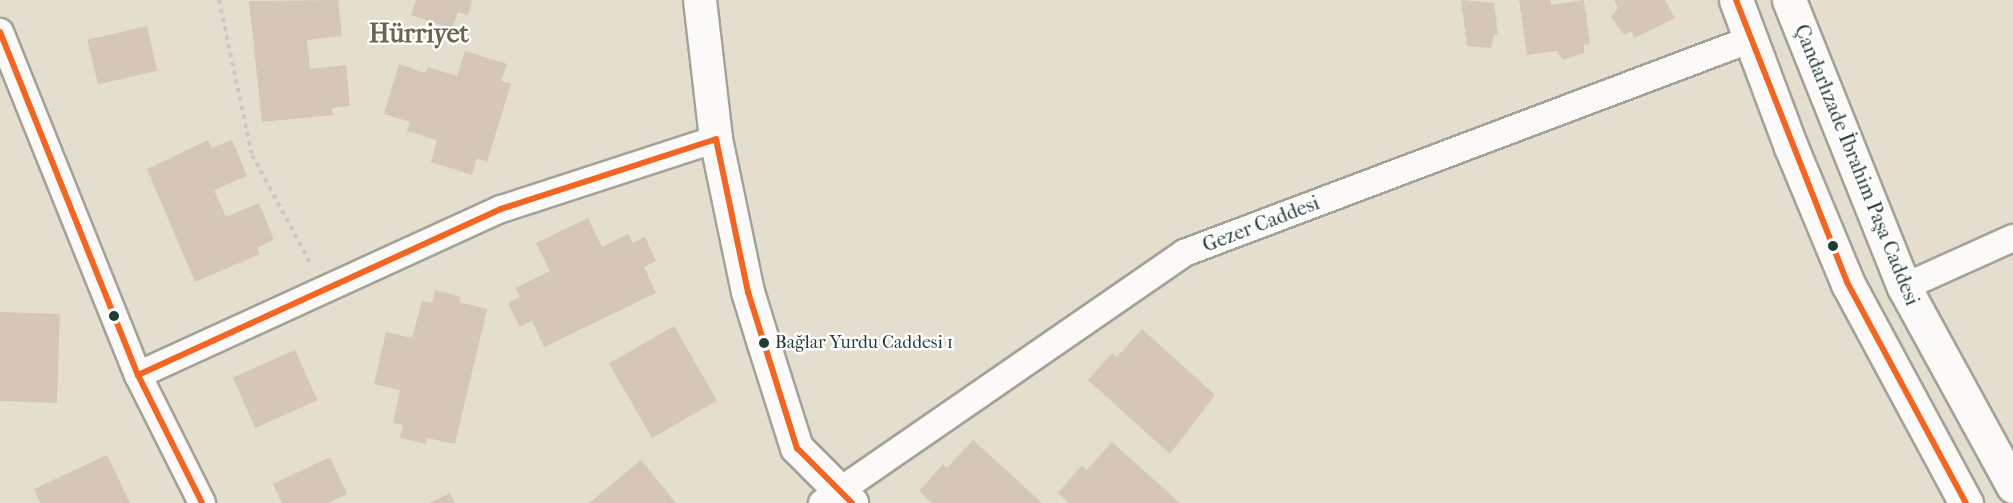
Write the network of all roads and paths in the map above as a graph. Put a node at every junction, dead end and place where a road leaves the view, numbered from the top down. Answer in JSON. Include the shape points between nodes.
{"nodes":[{"id":1,"x":219,"y":0,"type":"edge"},
{"id":2,"x":700,"y":0,"type":"edge"},
{"id":3,"x":1736,"y":0,"type":"edge"},
{"id":4,"x":1789,"y":0,"type":"edge"},
{"id":5,"x":0,"y":32,"type":"edge"},
{"id":6,"x":1749,"y":40,"type":"junction"},
{"id":7,"x":716,"y":139,"type":"junction"},
{"id":8,"x":2013,"y":238,"type":"edge"},
{"id":9,"x":1904,"y":287,"type":"junction"},
{"id":10,"x":324,"y":290,"type":"junction"},
{"id":11,"x":138,"y":375,"type":"junction"},
{"id":12,"x":2013,"y":486,"type":"edge"},
{"id":13,"x":837,"y":499,"type":"edge"},
{"id":14,"x":202,"y":503,"type":"edge"},
{"id":15,"x":1966,"y":503,"type":"edge"}],
"edges":[{"from":1,"to":10,"type":"path","via":[[252,155]]},
{"from":2,"to":7,"type":"street"},
{"from":3,"to":6,"type":"main road"},
{"from":4,"to":9,"type":"main road","name":"Çandarlızade İbrahim Paşa Caddesi"},
{"from":5,"to":11,"type":"street"},
{"from":6,"to":13,"type":"street","name":"Gezer Caddesi","via":[[1184,253]]},
{"from":6,"to":15,"type":"main road","via":[[1848,284]]},
{"from":7,"to":10,"type":"street","via":[[501,208]]},
{"from":7,"to":13,"type":"street","via":[[748,292],[797,448]]},
{"from":8,"to":9,"type":"street"},
{"from":9,"to":12,"type":"main road","name":"Çandarlızade İbrahim Paşa Caddesi"},
{"from":10,"to":11,"type":"street"},
{"from":11,"to":14,"type":"street"}]}
